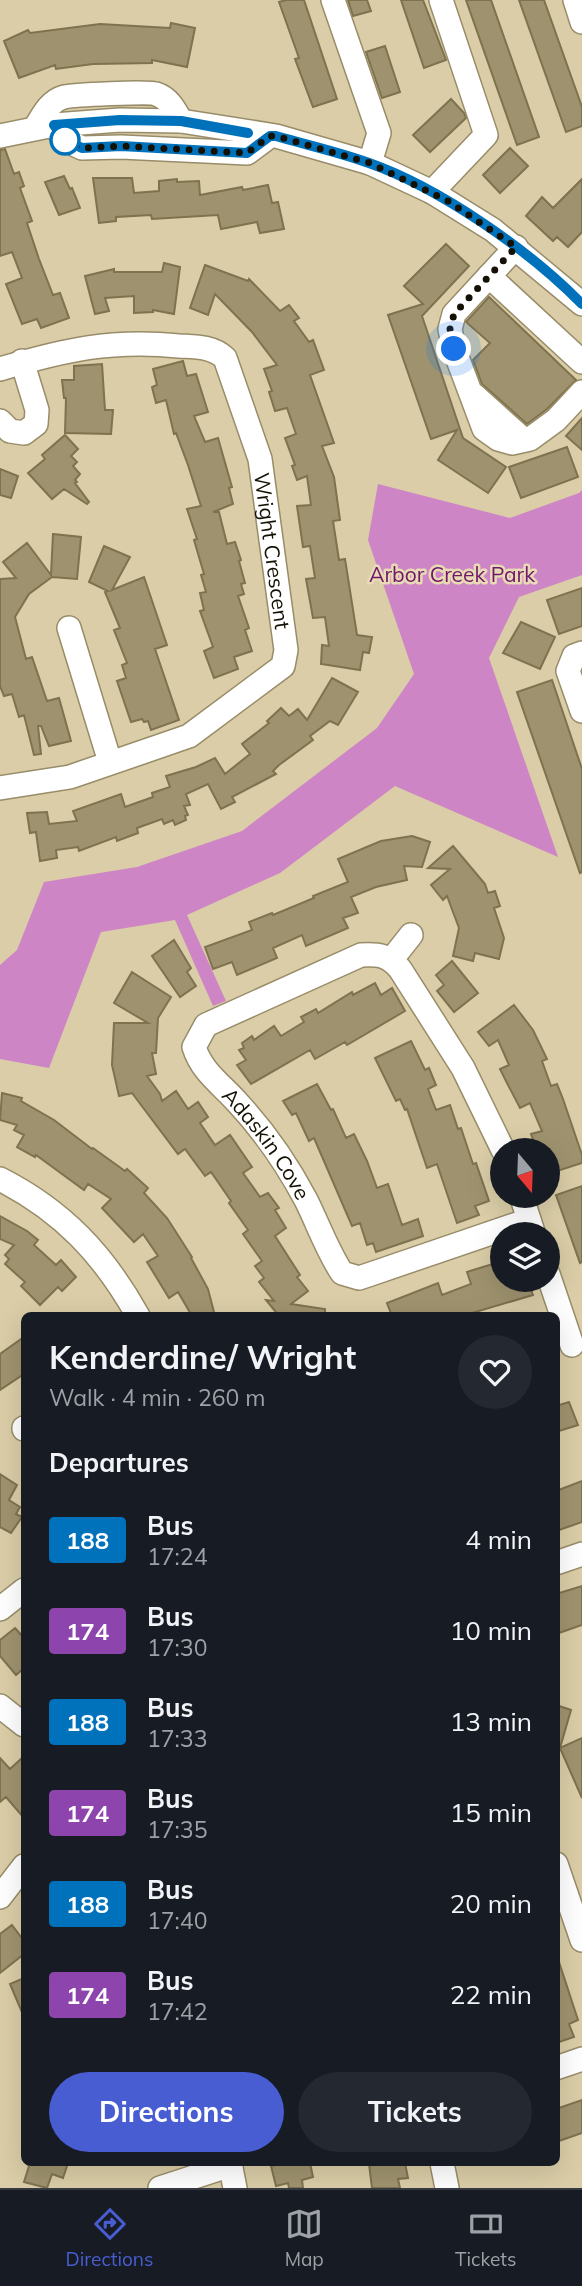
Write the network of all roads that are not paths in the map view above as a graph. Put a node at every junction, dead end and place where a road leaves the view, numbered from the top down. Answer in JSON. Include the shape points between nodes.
{"nodes":[{"id":1,"x":333,"y":0,"type":"edge"},
{"id":2,"x":441,"y":0,"type":"edge"},
{"id":3,"x":575,"y":0,"type":"edge"},
{"id":4,"x":582,"y":22,"type":"edge"},
{"id":5,"x":45,"y":127,"type":"junction"},
{"id":6,"x":0,"y":136,"type":"edge"},
{"id":7,"x":270,"y":136,"type":"junction"},
{"id":8,"x":370,"y":163,"type":"junction"},
{"id":9,"x":432,"y":192,"type":"junction"},
{"id":10,"x":516,"y":247,"type":"junction"},
{"id":11,"x":489,"y":276,"type":"junction"},
{"id":12,"x":578,"y":293,"type":"edge"},
{"id":13,"x":582,"y":362,"type":"edge"},
{"id":14,"x":5,"y":367,"type":"edge"},
{"id":15,"x":582,"y":392,"type":"edge"},
{"id":16,"x":0,"y":421,"type":"edge"},
{"id":17,"x":69,"y":628,"type":"dead end"},
{"id":18,"x":582,"y":653,"type":"edge"},
{"id":19,"x":582,"y":710,"type":"edge"},
{"id":20,"x":110,"y":762,"type":"junction"},
{"id":21,"x":0,"y":788,"type":"edge"},
{"id":22,"x":411,"y":935,"type":"dead end"},
{"id":23,"x":391,"y":959,"type":"junction"},
{"id":24,"x":497,"y":1138,"type":"edge"},
{"id":25,"x":0,"y":1179,"type":"edge"},
{"id":26,"x":490,"y":1239,"type":"edge"},
{"id":27,"x":555,"y":1292,"type":"edge"},
{"id":28,"x":136,"y":1312,"type":"edge"},
{"id":29,"x":575,"y":1345,"type":"edge"},
{"id":30,"x":582,"y":1554,"type":"edge"},
{"id":31,"x":560,"y":1562,"type":"edge"},
{"id":32,"x":21,"y":1592,"type":"edge"},
{"id":33,"x":0,"y":1609,"type":"edge"},
{"id":34,"x":0,"y":1706,"type":"edge"},
{"id":35,"x":21,"y":1723,"type":"edge"},
{"id":36,"x":21,"y":1870,"type":"edge"},
{"id":37,"x":560,"y":1876,"type":"edge"},
{"id":38,"x":0,"y":1897,"type":"edge"},
{"id":39,"x":582,"y":1940,"type":"edge"},
{"id":40,"x":582,"y":2059,"type":"edge"},
{"id":41,"x":560,"y":2067,"type":"edge"},
{"id":42,"x":225,"y":2166,"type":"edge"},
{"id":43,"x":231,"y":2166,"type":"edge"},
{"id":44,"x":443,"y":2166,"type":"edge"},
{"id":45,"x":160,"y":2188,"type":"edge"},
{"id":46,"x":235,"y":2188,"type":"edge"},
{"id":47,"x":447,"y":2188,"type":"edge"}],
"edges":[{"from":1,"to":8,"type":"street","via":[[379,133]]},
{"from":2,"to":9,"type":"street","via":[[486,135]]},
{"from":3,"to":4,"type":"street"},
{"from":5,"to":6,"type":"street"},
{"from":5,"to":7,"type":"street","via":[[82,148],[247,153]]},
{"from":5,"to":7,"type":"street","via":[[49,106],[62,97],[156,93],[173,105],[181,121]]},
{"from":7,"to":8,"type":"street"},
{"from":8,"to":9,"type":"street"},
{"from":9,"to":10,"type":"street"},
{"from":10,"to":11,"type":"street"},
{"from":10,"to":12,"type":"street"},
{"from":11,"to":13,"type":"street"},
{"from":11,"to":15,"type":"street","via":[[454,314],[450,329],[484,429],[512,443],[524,440],[556,420]]},
{"from":14,"to":16,"type":"street","via":[[37,410],[36,424],[24,433],[10,431]]},
{"from":14,"to":20,"type":"street","name":"Wright Crescent","via":[[102,344],[156,343],[213,350],[229,366],[260,459],[286,650],[283,666],[189,736]]},
{"from":17,"to":20,"type":"street"},
{"from":18,"to":19,"type":"street","via":[[574,656],[568,671]]},
{"from":20,"to":21,"type":"street","name":"Wright Crescent","via":[[70,777]]},
{"from":22,"to":23,"type":"street"},
{"from":23,"to":24,"type":"street","via":[[463,1068]]},
{"from":23,"to":26,"type":"street","name":"Adaskin Cove","via":[[361,956],[206,1025],[194,1047],[198,1059],[276,1150],[342,1273],[359,1278]]},
{"from":25,"to":28,"type":"street","via":[[29,1194],[95,1251]]},
{"from":27,"to":29,"type":"street"},
{"from":30,"to":31,"type":"street"},
{"from":32,"to":33,"type":"street"},
{"from":34,"to":35,"type":"street"},
{"from":36,"to":38,"type":"street"},
{"from":37,"to":39,"type":"street"},
{"from":40,"to":41,"type":"street"},
{"from":42,"to":45,"type":"street"},
{"from":43,"to":46,"type":"street"},
{"from":44,"to":47,"type":"street"}]}
